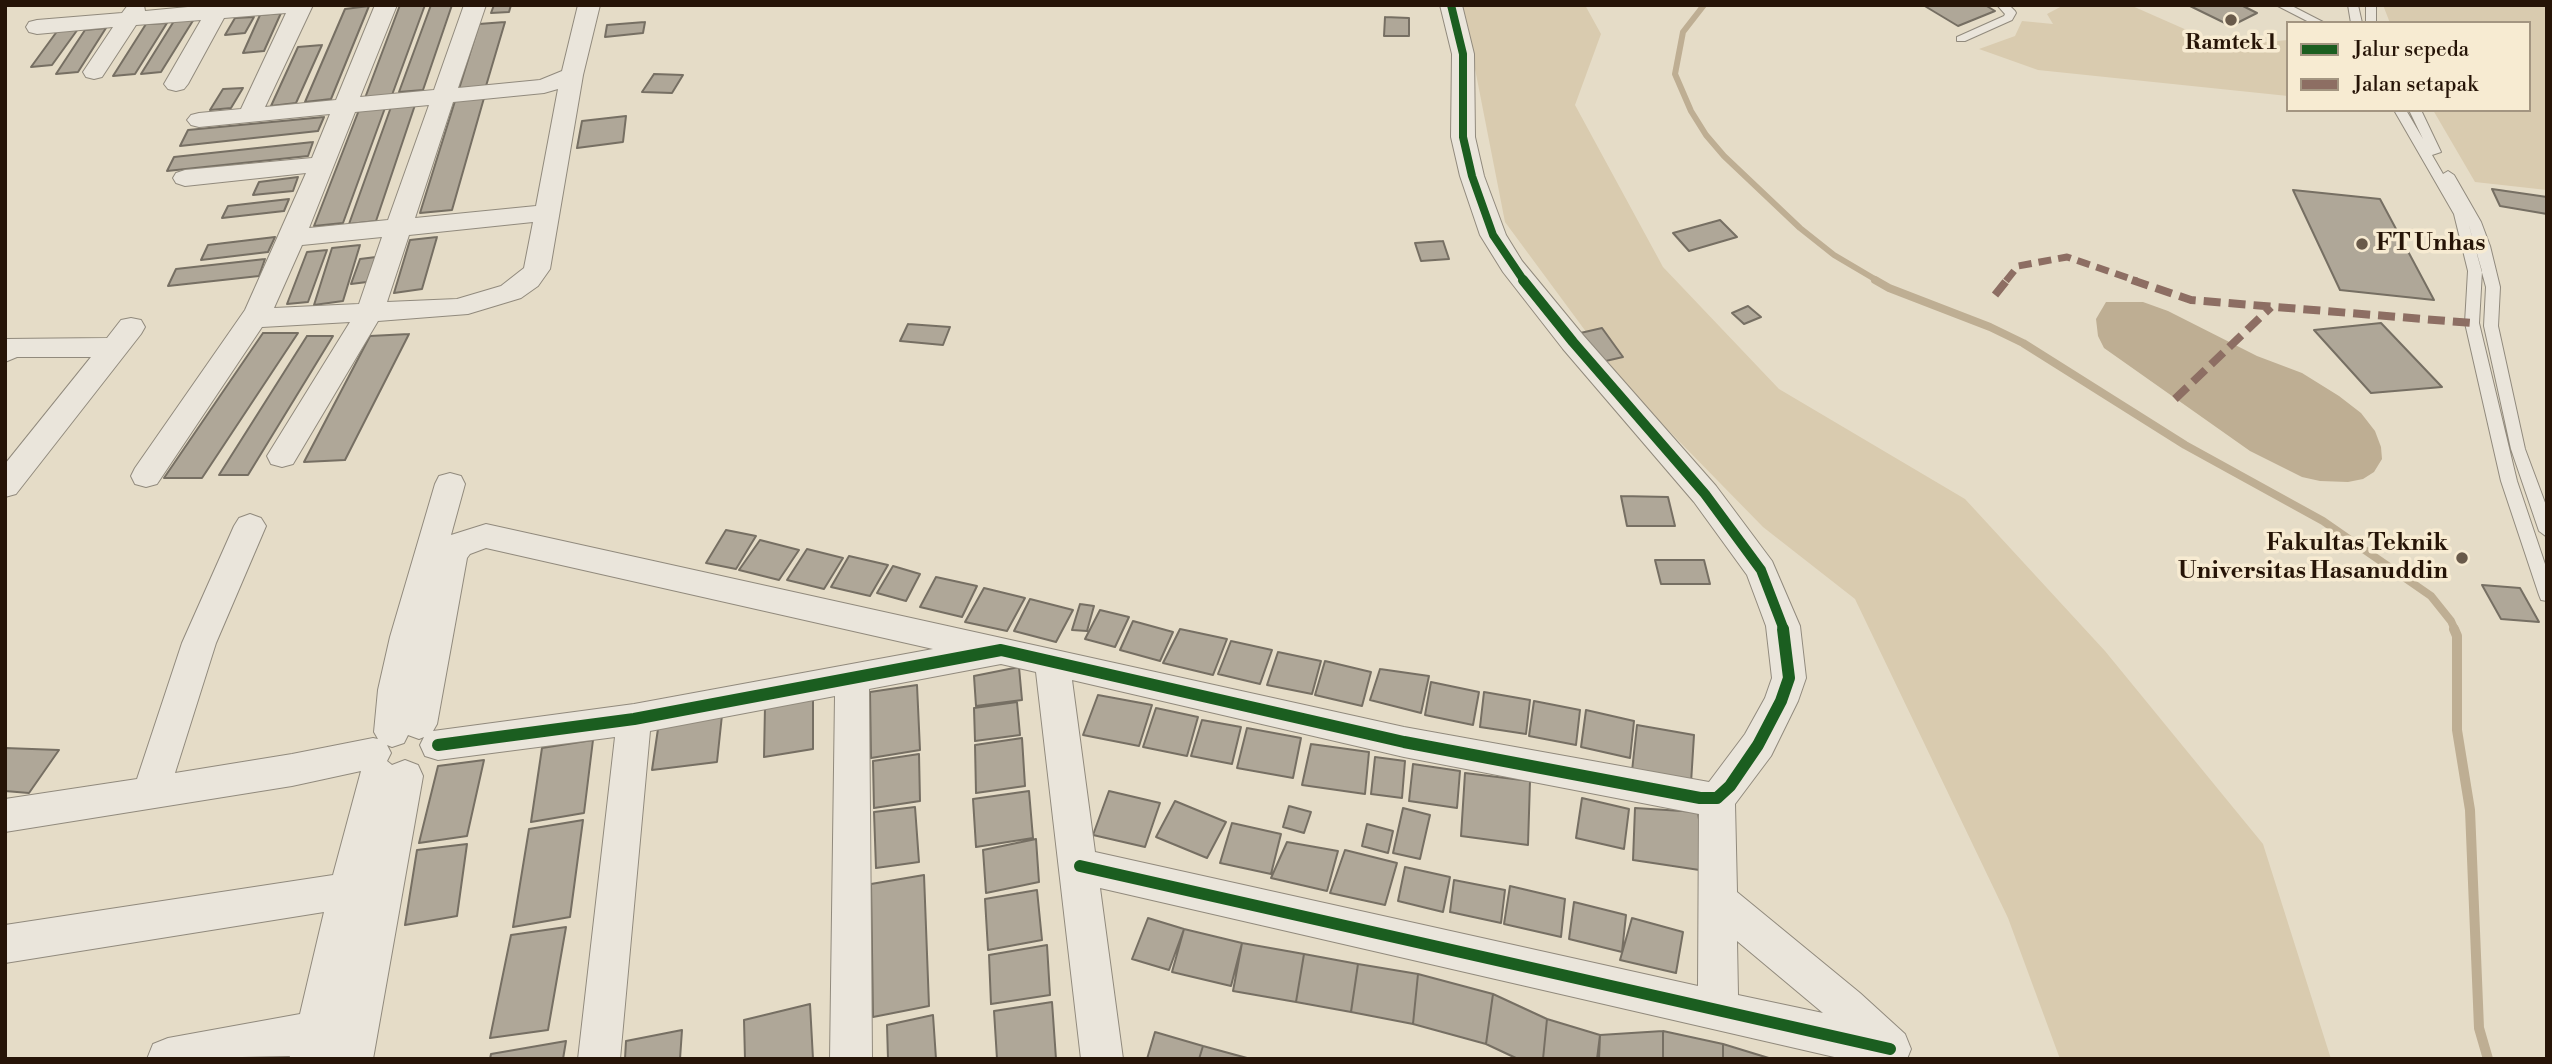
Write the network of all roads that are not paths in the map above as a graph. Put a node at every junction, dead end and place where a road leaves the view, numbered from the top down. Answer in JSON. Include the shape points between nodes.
{"nodes":[{"id":1,"x":302,"y":5,"type":"edge"},
{"id":2,"x":386,"y":5,"type":"edge"},
{"id":3,"x":475,"y":5,"type":"edge"},
{"id":4,"x":589,"y":5,"type":"edge"},
{"id":5,"x":1451,"y":5,"type":"edge"},
{"id":6,"x":2002,"y":5,"type":"edge"},
{"id":7,"x":2281,"y":5,"type":"edge"},
{"id":8,"x":218,"y":9,"type":"edge"},
{"id":9,"x":133,"y":13,"type":"edge"},
{"id":10,"x":2316,"y":21,"type":"edge"},
{"id":11,"x":37,"y":27,"type":"dead end"},
{"id":12,"x":1961,"y":38,"type":"dead end"},
{"id":13,"x":94,"y":72,"type":"dead end"},
{"id":14,"x":572,"y":75,"type":"junction"},
{"id":15,"x":176,"y":84,"type":"dead end"},
{"id":16,"x":443,"y":97,"type":"junction"},
{"id":17,"x":346,"y":105,"type":"junction"},
{"id":18,"x":2401,"y":112,"type":"edge"},
{"id":19,"x":2416,"y":112,"type":"edge"},
{"id":20,"x":250,"y":114,"type":"junction"},
{"id":21,"x":200,"y":120,"type":"dead end"},
{"id":22,"x":323,"y":164,"type":"junction"},
{"id":23,"x":185,"y":178,"type":"dead end"},
{"id":24,"x":546,"y":213,"type":"junction"},
{"id":25,"x":400,"y":228,"type":"junction"},
{"id":26,"x":292,"y":239,"type":"junction"},
{"id":27,"x":369,"y":314,"type":"junction"},
{"id":28,"x":255,"y":318,"type":"junction"},
{"id":29,"x":5,"y":352,"type":"edge"},
{"id":30,"x":282,"y":456,"type":"dead end"},
{"id":31,"x":146,"y":476,"type":"dead end"},
{"id":32,"x":450,"y":484,"type":"dead end"},
{"id":33,"x":5,"y":486,"type":"edge"},
{"id":34,"x":250,"y":526,"type":"dead end"},
{"id":35,"x":2547,"y":531,"type":"edge"},
{"id":36,"x":2547,"y":596,"type":"edge"},
{"id":37,"x":1002,"y":650,"type":"junction"},
{"id":38,"x":1052,"y":661,"type":"junction"},
{"id":39,"x":852,"y":678,"type":"junction"},
{"id":40,"x":634,"y":719,"type":"junction"},
{"id":41,"x":401,"y":750,"type":"junction"},
{"id":42,"x":151,"y":791,"type":"junction"},
{"id":43,"x":1717,"y":798,"type":"junction"},
{"id":44,"x":5,"y":816,"type":"edge"},
{"id":45,"x":1080,"y":866,"type":"junction"},
{"id":46,"x":348,"y":890,"type":"junction"},
{"id":47,"x":1718,"y":901,"type":"junction"},
{"id":48,"x":5,"y":944,"type":"edge"},
{"id":49,"x":1718,"y":1009,"type":"junction"},
{"id":50,"x":314,"y":1045,"type":"edge"},
{"id":51,"x":1896,"y":1054,"type":"edge"},
{"id":52,"x":168,"y":1059,"type":"edge"},
{"id":53,"x":352,"y":1059,"type":"edge"},
{"id":54,"x":599,"y":1059,"type":"edge"},
{"id":55,"x":851,"y":1059,"type":"edge"},
{"id":56,"x":1102,"y":1059,"type":"edge"}],
"edges":[{"from":1,"to":8,"type":"street"},
{"from":1,"to":20,"type":"street"},
{"from":2,"to":17,"type":"street"},
{"from":3,"to":16,"type":"street"},
{"from":4,"to":14,"type":"street"},
{"from":5,"to":43,"type":"street","via":[[1462,54],[1464,146],[1493,235],[1573,342],[1705,494],[1761,570],[1783,626],[1789,678],[1781,701],[1758,745]]},
{"from":6,"to":12,"type":"lane","via":[[2011,13],[2008,18]]},
{"from":7,"to":10,"type":"lane"},
{"from":8,"to":9,"type":"street"},
{"from":8,"to":15,"type":"street"},
{"from":9,"to":11,"type":"street"},
{"from":9,"to":13,"type":"street"},
{"from":14,"to":16,"type":"street","via":[[544,86]]},
{"from":14,"to":24,"type":"street"},
{"from":16,"to":17,"type":"street"},
{"from":16,"to":25,"type":"street"},
{"from":17,"to":20,"type":"street"},
{"from":17,"to":22,"type":"street"},
{"from":18,"to":36,"type":"lane","via":[[2460,214],[2475,271],[2472,323],[2509,481]]},
{"from":19,"to":35,"type":"lane","via":[[2475,222],[2483,246],[2493,286],[2491,326],[2518,449]]},
{"from":20,"to":21,"type":"street"},
{"from":22,"to":23,"type":"street"},
{"from":22,"to":26,"type":"street"},
{"from":24,"to":25,"type":"street"},
{"from":24,"to":27,"type":"street","via":[[537,268],[511,292],[458,308]]},
{"from":25,"to":26,"type":"street"},
{"from":25,"to":27,"type":"street"},
{"from":26,"to":28,"type":"street"},
{"from":27,"to":28,"type":"street"},
{"from":27,"to":30,"type":"street"},
{"from":28,"to":31,"type":"street"},
{"from":29,"to":33,"type":"street","via":[[9,347],[123,338]]},
{"from":32,"to":41,"type":"street","via":[[395,690]]},
{"from":34,"to":42,"type":"street","via":[[199,643]]},
{"from":37,"to":38,"type":"street"},
{"from":37,"to":39,"type":"street"},
{"from":37,"to":41,"type":"street","via":[[486,536],[459,545],[452,555]]},
{"from":38,"to":43,"type":"street","via":[[1404,742]]},
{"from":38,"to":45,"type":"street"},
{"from":39,"to":40,"type":"street"},
{"from":39,"to":55,"type":"street"},
{"from":40,"to":41,"type":"street"},
{"from":40,"to":54,"type":"street"},
{"from":41,"to":42,"type":"street"},
{"from":41,"to":46,"type":"street"},
{"from":41,"to":53,"type":"street"},
{"from":42,"to":44,"type":"street"},
{"from":43,"to":47,"type":"street"},
{"from":45,"to":49,"type":"street"},
{"from":45,"to":56,"type":"street"},
{"from":46,"to":48,"type":"street"},
{"from":46,"to":50,"type":"street"},
{"from":47,"to":49,"type":"street"},
{"from":47,"to":51,"type":"street"},
{"from":49,"to":51,"type":"street"},
{"from":50,"to":52,"type":"street"}]}
